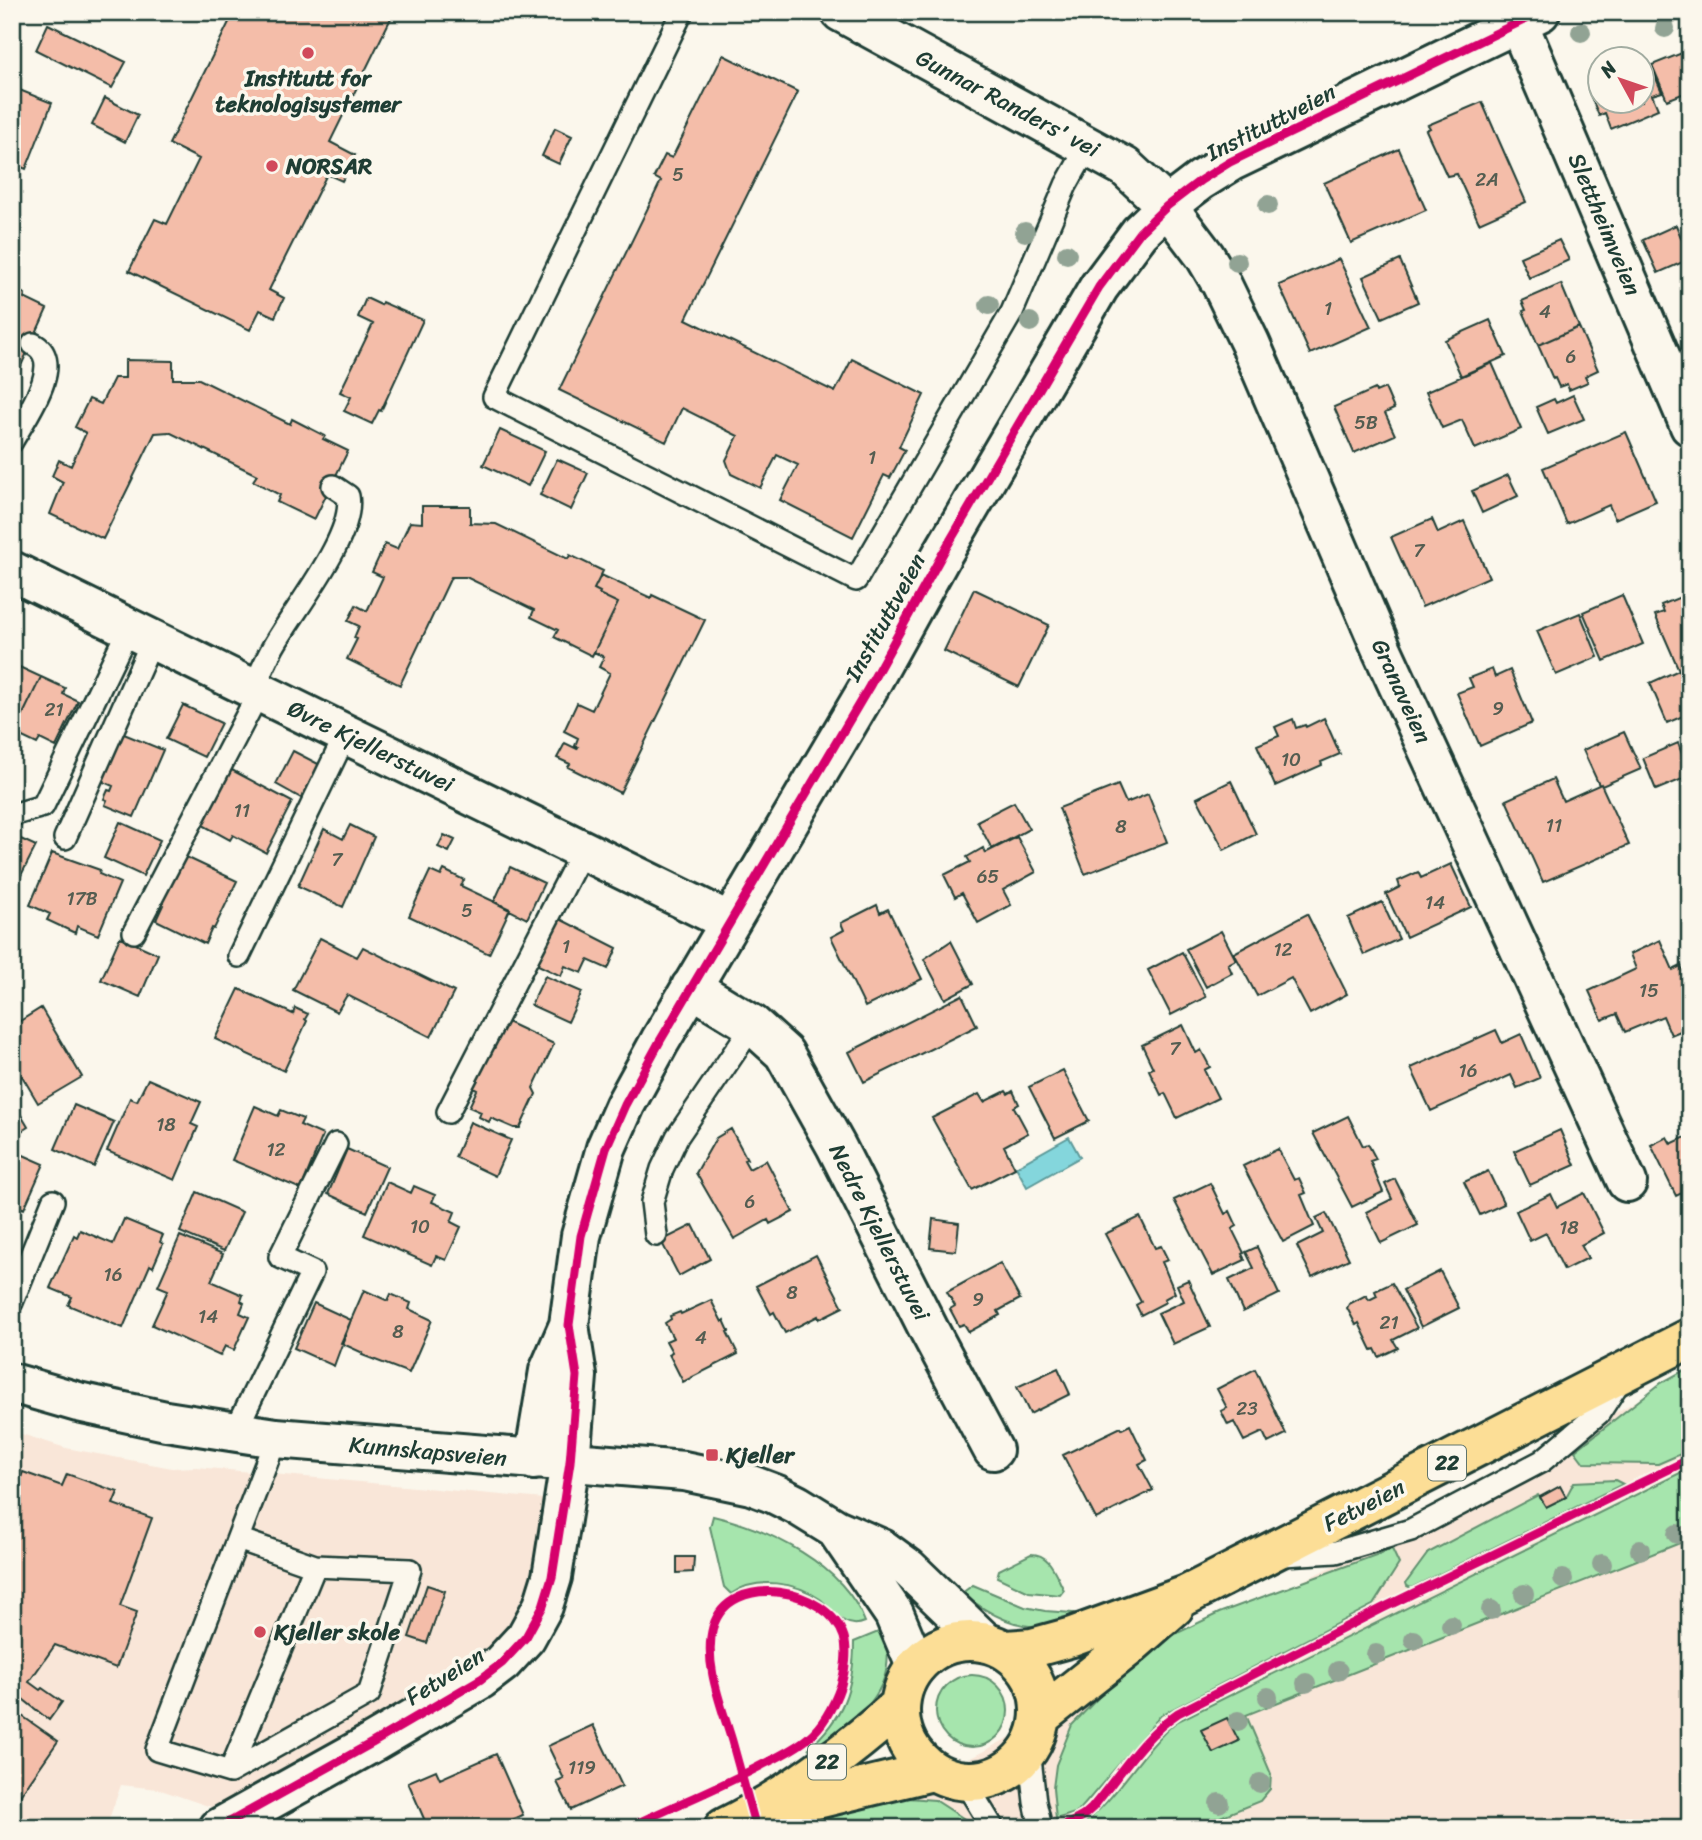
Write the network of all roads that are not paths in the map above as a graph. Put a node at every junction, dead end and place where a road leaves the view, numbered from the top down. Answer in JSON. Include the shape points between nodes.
{"nodes":[{"id":1,"x":682,"y":12,"type":"edge"},
{"id":2,"x":841,"y":12,"type":"edge"},
{"id":3,"x":1529,"y":18,"type":"edge"},
{"id":4,"x":1088,"y":146,"type":"junction"},
{"id":5,"x":1167,"y":206,"type":"junction"},
{"id":6,"x":33,"y":344,"type":"dead end"},
{"id":7,"x":1690,"y":426,"type":"edge"},
{"id":8,"x":12,"y":440,"type":"edge"},
{"id":9,"x":333,"y":486,"type":"dead end"},
{"id":10,"x":12,"y":571,"type":"edge"},
{"id":11,"x":141,"y":634,"type":"junction"},
{"id":12,"x":256,"y":690,"type":"junction"},
{"id":13,"x":346,"y":734,"type":"junction"},
{"id":14,"x":12,"y":815,"type":"edge"},
{"id":15,"x":65,"y":838,"type":"dead end"},
{"id":16,"x":583,"y":850,"type":"junction"},
{"id":17,"x":730,"y":922,"type":"junction"},
{"id":18,"x":134,"y":932,"type":"dead end"},
{"id":19,"x":239,"y":956,"type":"dead end"},
{"id":20,"x":691,"y":987,"type":"junction"},
{"id":21,"x":753,"y":1025,"type":"junction"},
{"id":22,"x":448,"y":1112,"type":"dead end"},
{"id":23,"x":336,"y":1144,"type":"dead end"},
{"id":24,"x":1627,"y":1182,"type":"dead end"},
{"id":25,"x":53,"y":1201,"type":"dead end"},
{"id":26,"x":656,"y":1235,"type":"dead end"},
{"id":27,"x":12,"y":1301,"type":"edge"},
{"id":28,"x":1690,"y":1338,"type":"edge"},
{"id":29,"x":12,"y":1383,"type":"edge"},
{"id":30,"x":235,"y":1432,"type":"junction"},
{"id":31,"x":276,"y":1438,"type":"junction"},
{"id":32,"x":993,"y":1450,"type":"dead end"},
{"id":33,"x":552,"y":1461,"type":"junction"},
{"id":34,"x":836,"y":1529,"type":"junction"},
{"id":35,"x":238,"y":1539,"type":"junction"},
{"id":36,"x":315,"y":1566,"type":"junction"},
{"id":37,"x":1187,"y":1595,"type":"junction"},
{"id":38,"x":995,"y":1646,"type":"junction"},
{"id":39,"x":916,"y":1666,"type":"junction"},
{"id":40,"x":899,"y":1706,"type":"junction"},
{"id":41,"x":1035,"y":1733,"type":"junction"},
{"id":42,"x":230,"y":1772,"type":"junction"},
{"id":43,"x":949,"y":1776,"type":"junction"},
{"id":44,"x":738,"y":1821,"type":"edge"},
{"id":45,"x":219,"y":1828,"type":"edge"},
{"id":46,"x":993,"y":1828,"type":"edge"},
{"id":47,"x":1041,"y":1828,"type":"edge"}],
"edges":[{"from":1,"to":4,"type":"lane","via":[[494,397],[856,580],[1012,312],[1066,185]]},
{"from":2,"to":4,"type":"street","name":"Gunnar Randers' vei"},
{"from":3,"to":5,"type":"street","name":"Instituttveien","via":[[1260,146]]},
{"from":3,"to":7,"type":"street","name":"Slettheimveien"},
{"from":4,"to":5,"type":"street","name":"Gunnar Randers' vei","via":[[1125,167]]},
{"from":5,"to":17,"type":"street","name":"Instituttveien","via":[[1113,266],[1081,316]]},
{"from":5,"to":24,"type":"street","name":"Granaveien","via":[[1205,256],[1250,343],[1383,652]]},
{"from":6,"to":8,"type":"lane","via":[[46,355],[47,370]]},
{"from":9,"to":12,"type":"lane","via":[[348,496],[348,520],[272,649]]},
{"from":10,"to":11,"type":"street","name":"Øvre Kjellerstuvei"},
{"from":11,"to":12,"type":"street","name":"Øvre Kjellerstuvei"},
{"from":11,"to":14,"type":"lane","via":[[43,806]]},
{"from":11,"to":15,"type":"lane"},
{"from":12,"to":13,"type":"street","name":"Øvre Kjellerstuvei"},
{"from":12,"to":18,"type":"lane"},
{"from":13,"to":16,"type":"street","name":"Øvre Kjellerstuvei"},
{"from":13,"to":19,"type":"lane"},
{"from":16,"to":17,"type":"street","name":"Øvre Kjellerstuvei"},
{"from":16,"to":22,"type":"lane"},
{"from":17,"to":20,"type":"street","name":"Instituttveien"},
{"from":20,"to":21,"type":"street","name":"Nedre Kjellerstuvei"},
{"from":20,"to":33,"type":"street","name":"Instituttveien","via":[[642,1072],[606,1148],[582,1236],[569,1325],[577,1376]]},
{"from":21,"to":26,"type":"lane","via":[[667,1158],[652,1202]]},
{"from":21,"to":32,"type":"street","name":"Nedre Kjellerstuvei","via":[[784,1053]]},
{"from":23,"to":30,"type":"lane","via":[[280,1257],[312,1272]]},
{"from":25,"to":27,"type":"lane"},
{"from":28,"to":37,"type":"highway","name":"Fetveien","number":"22"},
{"from":29,"to":30,"type":"street","name":"Kunnskapsveien","via":[[91,1405]]},
{"from":30,"to":31,"type":"street","name":"Kunnskapsveien"},
{"from":31,"to":33,"type":"street","name":"Kunnskapsveien"},
{"from":31,"to":35,"type":"lane"},
{"from":33,"to":34,"type":"street","name":"Kunnskapsveien","via":[[684,1471],[751,1485]]},
{"from":33,"to":45,"type":"street","name":"Fetveien","via":[[552,1577],[526,1637],[481,1679]]},
{"from":34,"to":38,"type":"street","name":"Kunnskapsveien","via":[[882,1549],[908,1568]]},
{"from":34,"to":39,"type":"street","name":"Kunnskapsveien","via":[[894,1614]]},
{"from":35,"to":36,"type":"lane"},
{"from":35,"to":42,"type":"lane","via":[[157,1750]]},
{"from":36,"to":42,"type":"lane"},
{"from":36,"to":42,"type":"lane","via":[[410,1570],[369,1693]]},
{"from":37,"to":38,"type":"highway","name":"Fetveien","number":"22","via":[[1073,1637],[1032,1647]]},
{"from":37,"to":41,"type":"highway","name":"Fetveien","number":"22"},
{"from":38,"to":39,"type":"highway","number":"22","via":[[966,1641],[947,1644]]},
{"from":38,"to":41,"type":"highway","via":[[1021,1663],[1033,1679],[1039,1697]]},
{"from":39,"to":40,"type":"highway","number":"22","via":[[907,1678]]},
{"from":40,"to":43,"type":"highway","number":"22","via":[[906,1743],[917,1759]]},
{"from":40,"to":44,"type":"highway","number":"22"},
{"from":41,"to":43,"type":"highway","number":"22","via":[[1017,1764],[1002,1774],[984,1781]]},
{"from":41,"to":47,"type":"lane","via":[[1035,1802]]},
{"from":43,"to":44,"type":"highway","number":"22"},
{"from":43,"to":46,"type":"lane"}]}
